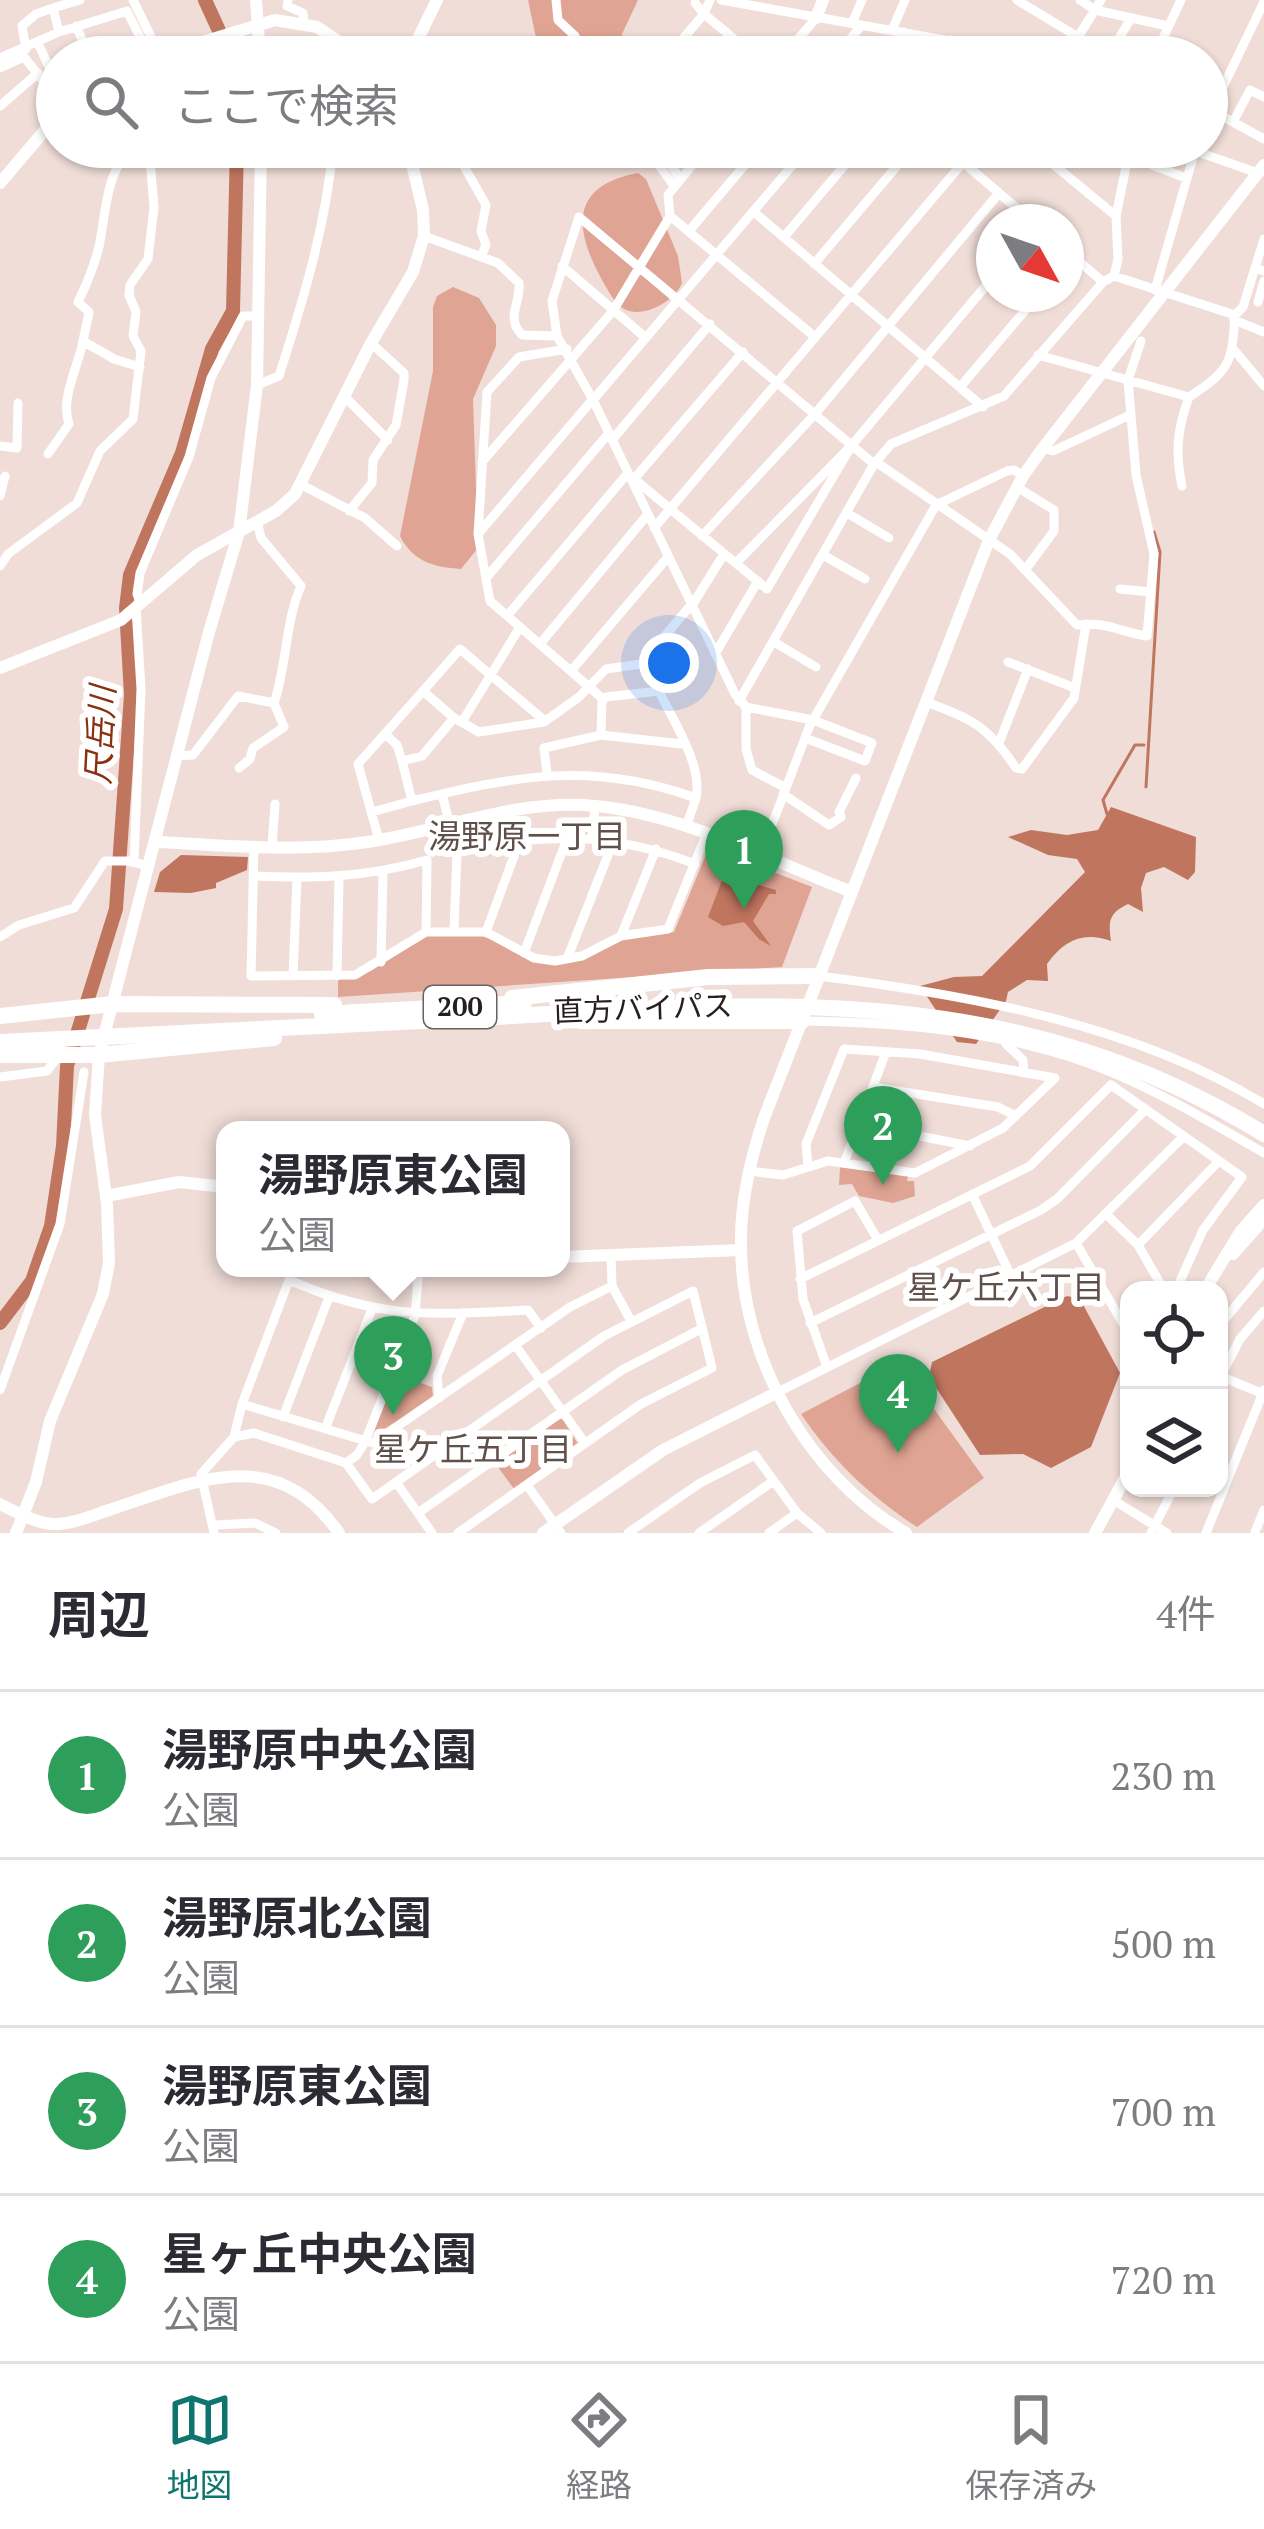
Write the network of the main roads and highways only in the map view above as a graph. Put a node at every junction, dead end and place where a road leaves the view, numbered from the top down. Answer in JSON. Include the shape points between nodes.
{"nodes":[{"id":1,"x":819,"y":976,"type":"road end"},
{"id":2,"x":403,"y":1010,"type":"junction"},
{"id":3,"x":460,"y":1013,"type":"junction"},
{"id":4,"x":0,"y":1016,"type":"edge"},
{"id":5,"x":424,"y":1020,"type":"junction"},
{"id":6,"x":122,"y":1030,"type":"junction"},
{"id":7,"x":0,"y":1031,"type":"edge"},
{"id":8,"x":62,"y":1040,"type":"junction"},
{"id":9,"x":0,"y":1042,"type":"edge"},
{"id":10,"x":0,"y":1055,"type":"edge"},
{"id":11,"x":1261,"y":1121,"type":"edge"}],
"edges":[{"from":1,"to":3,"type":"highway","via":[[648,982]]},
{"from":2,"to":3,"type":"highway","name":"直方バイパス","number":"200"},
{"from":2,"to":4,"type":"highway","via":[[112,1004]]},
{"from":2,"to":6,"type":"highway","name":"直方バイパス","number":"200"},
{"from":3,"to":5,"type":"highway","name":"直方バイパス","number":"200"},
{"from":3,"to":11,"type":"highway","name":"直方バイパス","number":"200","via":[[823,1001],[957,1010],[1074,1036],[1168,1072]]},
{"from":5,"to":6,"type":"highway","name":"直方バイパス","number":"200"},
{"from":5,"to":8,"type":"highway","via":[[99,1055]]},
{"from":6,"to":8,"type":"highway","name":"直方バイパス","number":"200"},
{"from":7,"to":8,"type":"highway","name":"直方バイパス","number":"200"},
{"from":8,"to":9,"type":"highway","name":"直方バイパス","number":"200"},
{"from":8,"to":10,"type":"highway"}]}
